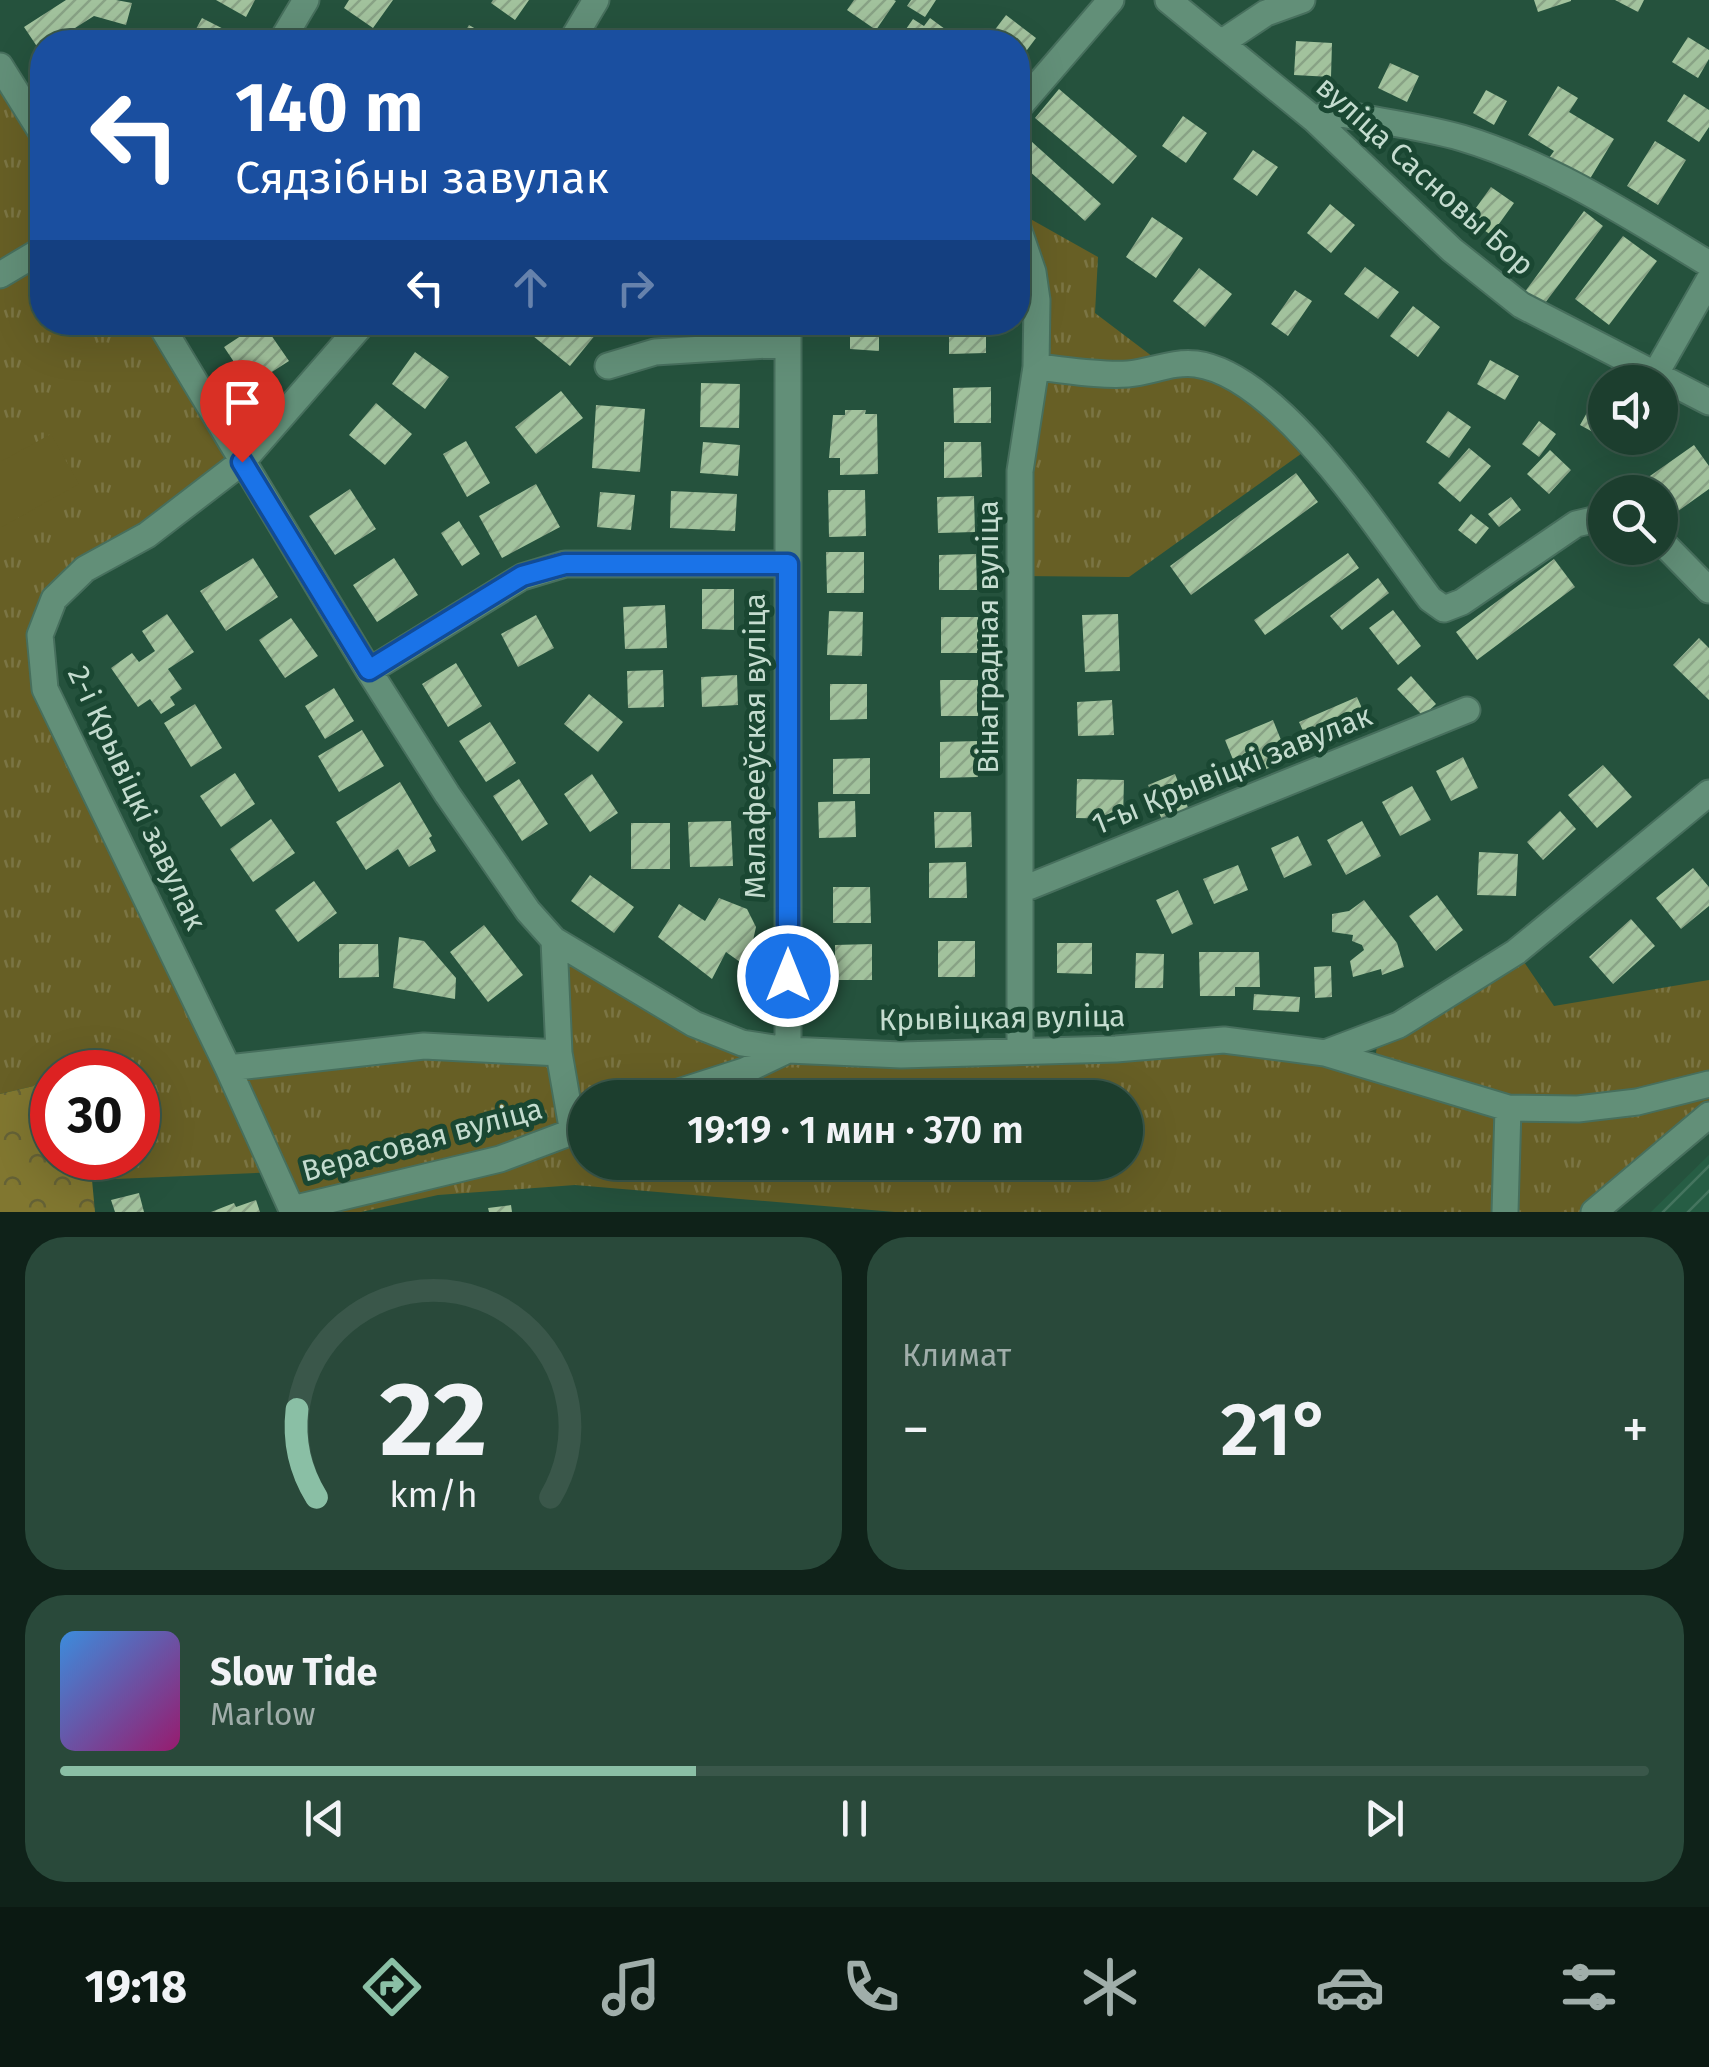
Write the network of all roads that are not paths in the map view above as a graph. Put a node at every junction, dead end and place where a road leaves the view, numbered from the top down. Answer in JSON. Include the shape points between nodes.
{"nodes":[{"id":1,"x":306,"y":0,"type":"edge"},
{"id":2,"x":596,"y":0,"type":"edge"},
{"id":3,"x":1111,"y":0,"type":"edge"},
{"id":4,"x":1168,"y":0,"type":"edge"},
{"id":5,"x":1302,"y":0,"type":"edge"},
{"id":6,"x":288,"y":30,"type":"edge"},
{"id":7,"x":577,"y":30,"type":"edge"},
{"id":8,"x":1222,"y":43,"type":"junction"},
{"id":9,"x":0,"y":66,"type":"edge"},
{"id":10,"x":1030,"y":94,"type":"edge"},
{"id":11,"x":30,"y":114,"type":"edge"},
{"id":12,"x":1314,"y":119,"type":"junction"},
{"id":13,"x":30,"y":257,"type":"edge"},
{"id":14,"x":1030,"y":261,"type":"edge"},
{"id":15,"x":1709,"y":264,"type":"edge"},
{"id":16,"x":0,"y":275,"type":"edge"},
{"id":17,"x":1709,"y":280,"type":"edge"},
{"id":18,"x":167,"y":335,"type":"edge"},
{"id":19,"x":353,"y":335,"type":"edge"},
{"id":20,"x":773,"y":335,"type":"edge"},
{"id":21,"x":787,"y":335,"type":"edge"},
{"id":22,"x":1640,"y":365,"type":"edge"},
{"id":23,"x":1661,"y":365,"type":"edge"},
{"id":24,"x":608,"y":366,"type":"dead end"},
{"id":25,"x":1036,"y":367,"type":"junction"},
{"id":26,"x":1678,"y":385,"type":"edge"},
{"id":27,"x":1709,"y":402,"type":"edge"},
{"id":28,"x":242,"y":462,"type":"junction"},
{"id":29,"x":1588,"y":521,"type":"edge"},
{"id":30,"x":1678,"y":556,"type":"edge"},
{"id":31,"x":788,"y":564,"type":"junction"},
{"id":32,"x":1707,"y":582,"type":"edge"},
{"id":33,"x":369,"y":670,"type":"junction"},
{"id":34,"x":1467,"y":710,"type":"dead end"},
{"id":35,"x":1709,"y":793,"type":"edge"},
{"id":36,"x":1021,"y":890,"type":"junction"},
{"id":37,"x":554,"y":940,"type":"junction"},
{"id":38,"x":788,"y":1050,"type":"junction"},
{"id":39,"x":1020,"y":1050,"type":"junction"},
{"id":40,"x":560,"y":1053,"type":"junction"},
{"id":41,"x":1325,"y":1053,"type":"junction"},
{"id":42,"x":228,"y":1068,"type":"junction"},
{"id":43,"x":718,"y":1080,"type":"edge"},
{"id":44,"x":1709,"y":1084,"type":"edge"},
{"id":45,"x":568,"y":1085,"type":"edge"},
{"id":46,"x":1508,"y":1108,"type":"junction"},
{"id":47,"x":1709,"y":1115,"type":"edge"},
{"id":48,"x":568,"y":1134,"type":"edge"},
{"id":49,"x":293,"y":1210,"type":"edge"},
{"id":50,"x":1506,"y":1212,"type":"edge"},
{"id":51,"x":1594,"y":1212,"type":"edge"}],
"edges":[{"from":1,"to":6,"type":"street"},
{"from":2,"to":7,"type":"street"},
{"from":3,"to":10,"type":"street"},
{"from":4,"to":8,"type":"street","name":"вуліца Сасновы Бор"},
{"from":5,"to":8,"type":"street","via":[[1266,13]]},
{"from":8,"to":12,"type":"street","name":"вуліца Сасновы Бор"},
{"from":9,"to":11,"type":"street"},
{"from":12,"to":15,"type":"street","via":[[1333,112],[1461,138],[1595,194]]},
{"from":12,"to":22,"type":"street","name":"вуліца Сасновы Бор","via":[[1452,250],[1521,305]]},
{"from":13,"to":16,"type":"street"},
{"from":14,"to":25,"type":"street","name":"Вінаградная вуліца"},
{"from":17,"to":23,"type":"street"},
{"from":18,"to":28,"type":"street","name":"Крывіцкая вуліца"},
{"from":19,"to":28,"type":"street"},
{"from":20,"to":24,"type":"street","via":[[655,352]]},
{"from":21,"to":31,"type":"street","name":"Малафееўская вуліца"},
{"from":25,"to":29,"type":"street","via":[[1125,374],[1198,364],[1243,382],[1289,419],[1444,609]]},
{"from":25,"to":36,"type":"street","name":"Вінаградная вуліца","via":[[1020,471]]},
{"from":26,"to":27,"type":"street","name":"вуліца Сасновы Бор"},
{"from":28,"to":33,"type":"street","name":"Крывіцкая вуліца"},
{"from":28,"to":42,"type":"street","name":"2-і Крывіцкі завулак","via":[[68,584],[54,599],[40,635],[45,689]]},
{"from":30,"to":32,"type":"street"},
{"from":31,"to":33,"type":"street","via":[[565,564],[522,576]]},
{"from":31,"to":38,"type":"street","name":"Малафееўская вуліца"},
{"from":33,"to":37,"type":"street","name":"Крывіцкая вуліца","via":[[499,870]]},
{"from":34,"to":36,"type":"street","name":"1-ы Крывіцкі завулак"},
{"from":35,"to":41,"type":"street","name":"Крывіцкая вуліца","via":[[1516,952],[1398,1024]]},
{"from":36,"to":39,"type":"street","name":"Вінаградная вуліца"},
{"from":37,"to":38,"type":"street","name":"Крывіцкая вуліца","via":[[694,1024],[742,1043]]},
{"from":37,"to":40,"type":"street"},
{"from":38,"to":39,"type":"street","name":"Крывіцкая вуліца"},
{"from":38,"to":43,"type":"street"},
{"from":39,"to":41,"type":"street","name":"Крывіцкая вуліца","via":[[1224,1040]]},
{"from":40,"to":42,"type":"street","via":[[424,1046]]},
{"from":40,"to":45,"type":"street"},
{"from":41,"to":46,"type":"street"},
{"from":42,"to":49,"type":"street","name":"2-і Крывіцкі завулак"},
{"from":44,"to":46,"type":"street","via":[[1598,1107]]},
{"from":46,"to":50,"type":"street"},
{"from":47,"to":51,"type":"street"},
{"from":48,"to":49,"type":"street","name":"Верасовая вуліца","via":[[500,1159]]}]}
